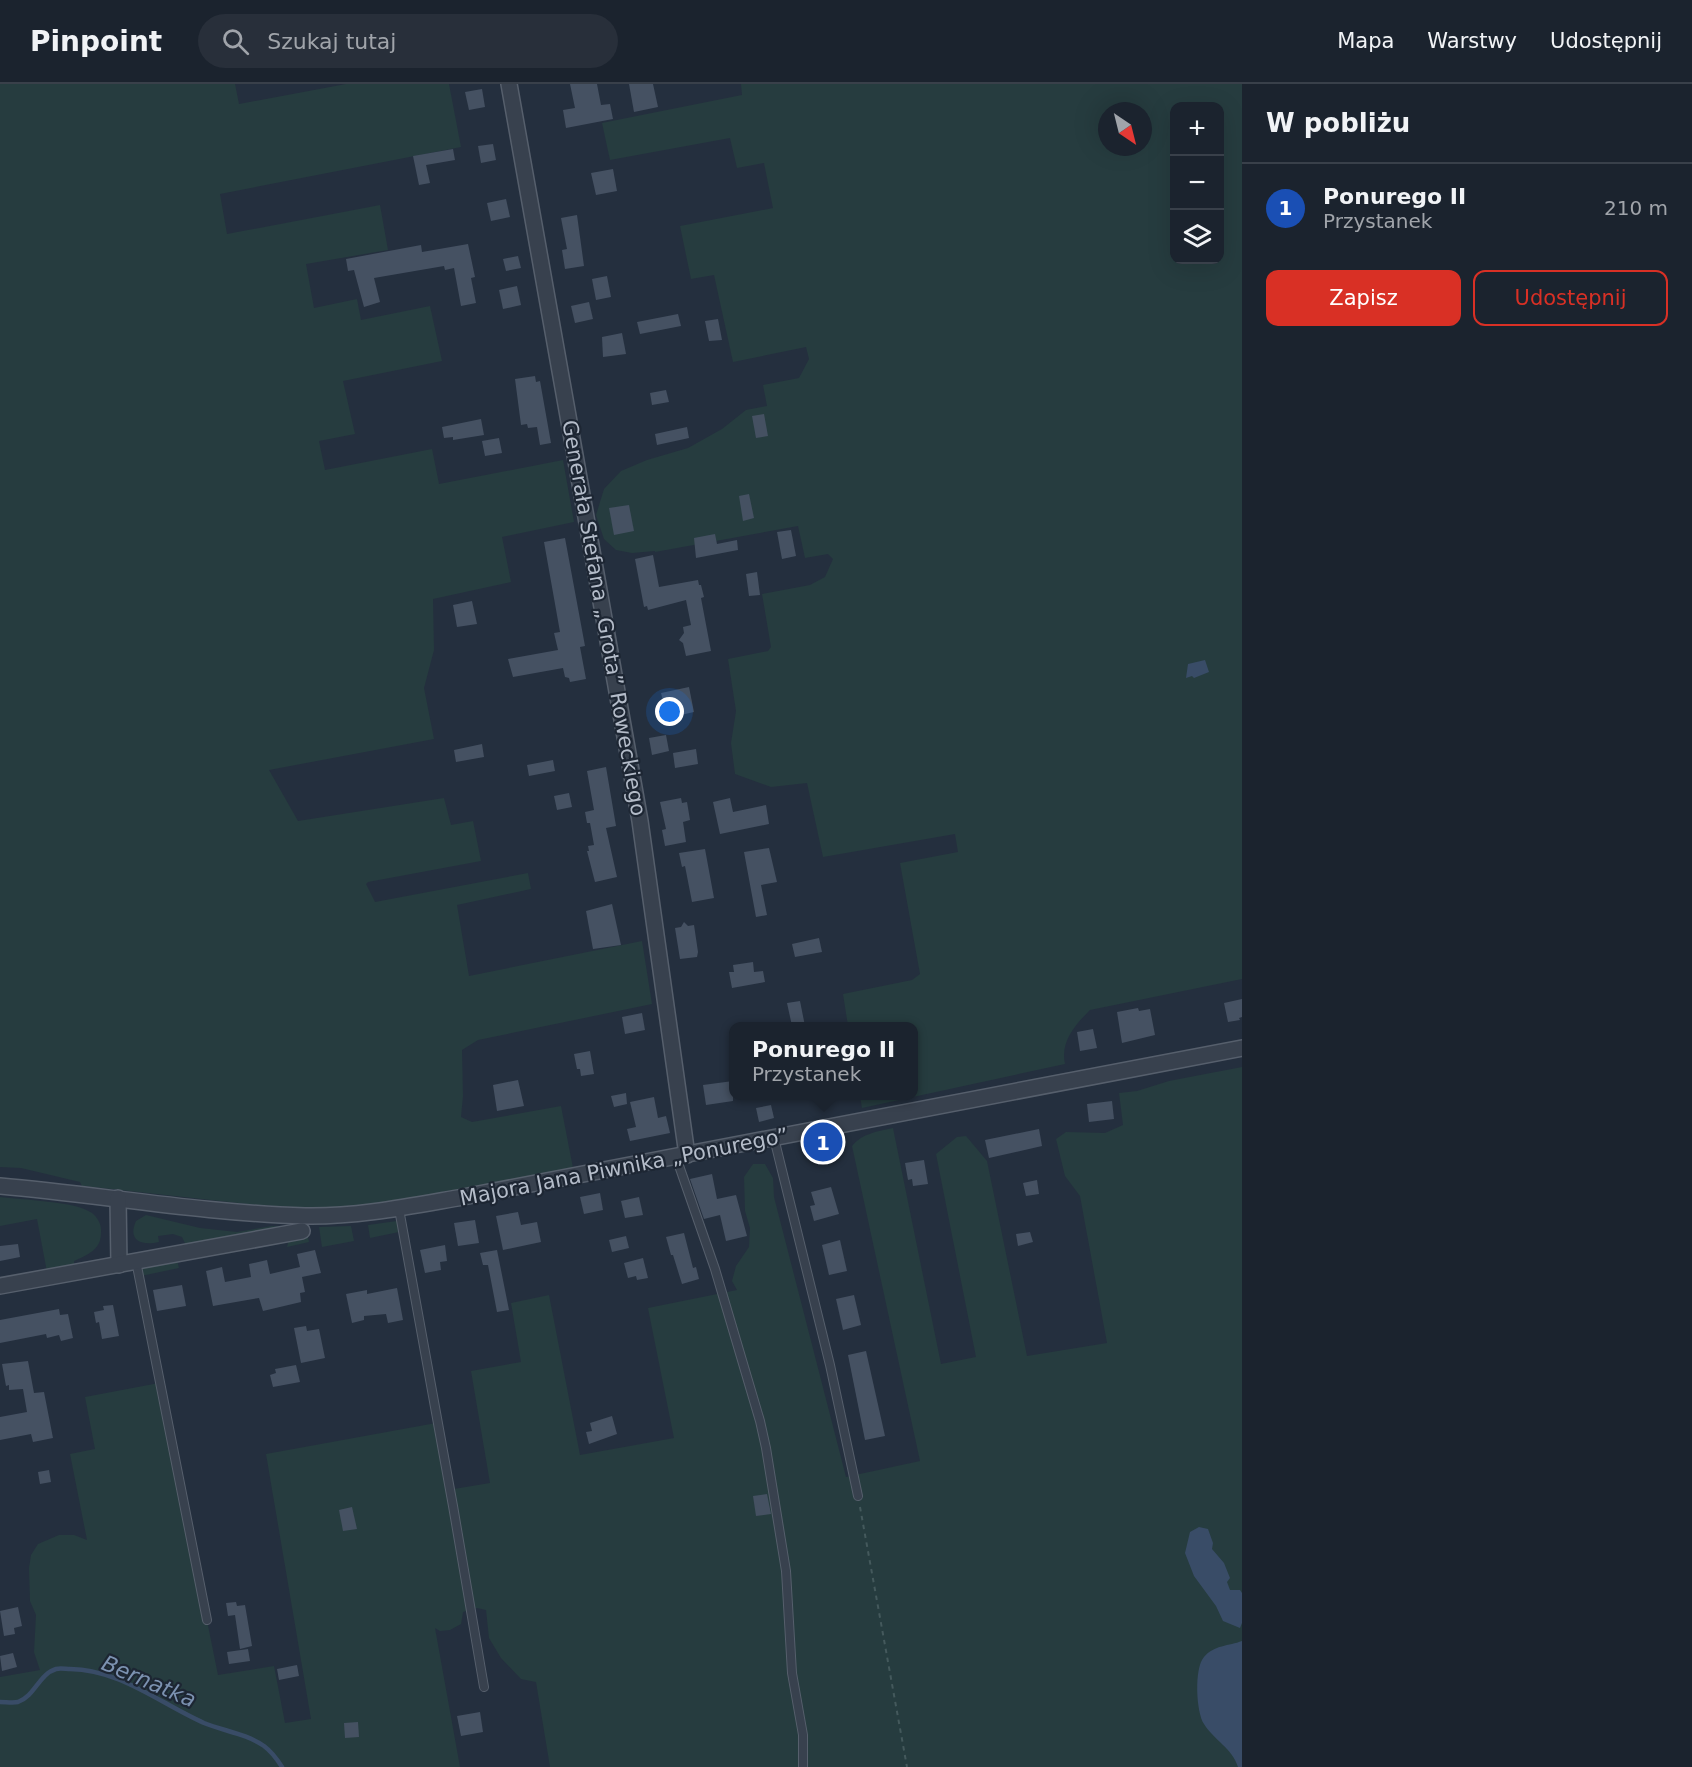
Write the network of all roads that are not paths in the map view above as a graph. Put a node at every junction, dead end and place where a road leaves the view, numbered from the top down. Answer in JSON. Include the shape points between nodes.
{"nodes":[{"id":1,"x":509,"y":84,"type":"edge"},
{"id":2,"x":1242,"y":1048,"type":"edge"},
{"id":3,"x":774,"y":1138,"type":"junction"},
{"id":4,"x":682,"y":1156,"type":"junction"},
{"id":5,"x":0,"y":1186,"type":"edge"},
{"id":6,"x":118,"y":1198,"type":"junction"},
{"id":7,"x":399,"y":1209,"type":"junction"},
{"id":8,"x":302,"y":1231,"type":"dead end"},
{"id":9,"x":136,"y":1261,"type":"junction"},
{"id":10,"x":119,"y":1265,"type":"junction"},
{"id":11,"x":0,"y":1286,"type":"edge"},
{"id":12,"x":858,"y":1496,"type":"road end"},
{"id":13,"x":207,"y":1620,"type":"dead end"},
{"id":14,"x":484,"y":1688,"type":"dead end"},
{"id":15,"x":803,"y":1767,"type":"edge"}],
"edges":[{"from":1,"to":4,"type":"street","name":"Generała Stefana „Grota” Roweckiego","via":[[639,821]]},
{"from":2,"to":3,"type":"street","name":"Majora Jana Piwnika „Ponurego”"},
{"from":3,"to":4,"type":"street","name":"Majora Jana Piwnika „Ponurego”"},
{"from":3,"to":12,"type":"lane"},
{"from":4,"to":7,"type":"street","name":"Majora Jana Piwnika „Ponurego”"},
{"from":4,"to":15,"type":"lane","via":[[766,1448],[786,1571]]},
{"from":5,"to":6,"type":"street","name":"Majora Jana Piwnika „Ponurego”"},
{"from":6,"to":7,"type":"street","name":"Majora Jana Piwnika „Ponurego”","via":[[304,1216]]},
{"from":6,"to":10,"type":"street"},
{"from":7,"to":14,"type":"lane"},
{"from":8,"to":9,"type":"street"},
{"from":9,"to":10,"type":"street"},
{"from":9,"to":13,"type":"lane"},
{"from":10,"to":11,"type":"street"}]}
